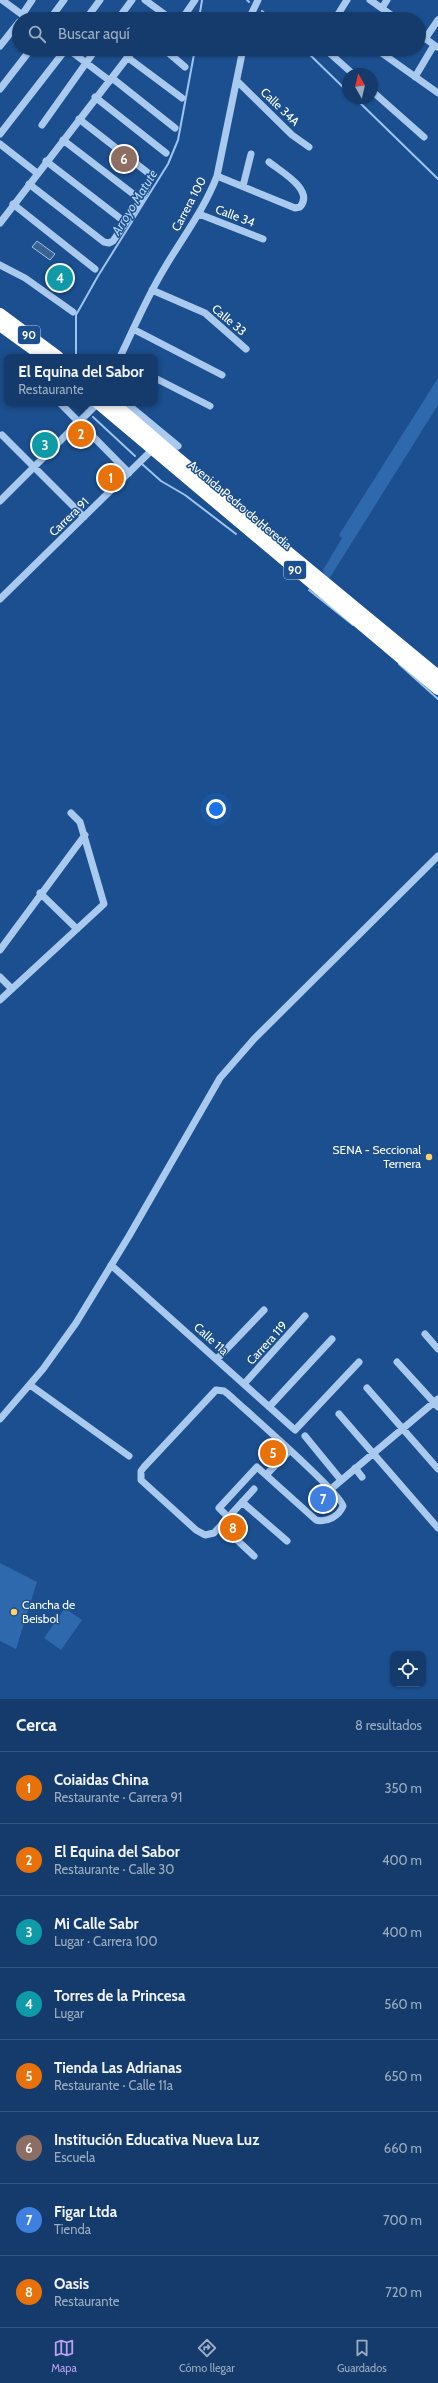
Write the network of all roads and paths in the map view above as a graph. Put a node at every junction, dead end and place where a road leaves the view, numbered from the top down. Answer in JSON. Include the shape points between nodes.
{"nodes":[{"id":1,"x":32,"y":0,"type":"edge"},
{"id":2,"x":64,"y":0,"type":"edge"},
{"id":3,"x":100,"y":0,"type":"edge"},
{"id":4,"x":132,"y":0,"type":"edge"},
{"id":5,"x":145,"y":0,"type":"edge"},
{"id":6,"x":159,"y":0,"type":"edge"},
{"id":7,"x":195,"y":0,"type":"edge"},
{"id":8,"x":258,"y":0,"type":"edge"},
{"id":9,"x":346,"y":0,"type":"edge"},
{"id":10,"x":370,"y":0,"type":"edge"},
{"id":11,"x":387,"y":0,"type":"edge"},
{"id":12,"x":1,"y":1,"type":"edge"},
{"id":13,"x":154,"y":7,"type":"junction"},
{"id":14,"x":382,"y":8,"type":"junction"},
{"id":15,"x":15,"y":12,"type":"edge"},
{"id":16,"x":26,"y":12,"type":"edge"},
{"id":17,"x":55,"y":12,"type":"edge"},
{"id":18,"x":91,"y":12,"type":"edge"},
{"id":19,"x":123,"y":12,"type":"edge"},
{"id":20,"x":161,"y":12,"type":"edge"},
{"id":21,"x":187,"y":12,"type":"edge"},
{"id":22,"x":252,"y":12,"type":"edge"},
{"id":23,"x":339,"y":12,"type":"edge"},
{"id":24,"x":387,"y":12,"type":"edge"},
{"id":25,"x":438,"y":20,"type":"edge"},
{"id":26,"x":12,"y":31,"type":"edge"},
{"id":27,"x":426,"y":32,"type":"edge"},
{"id":28,"x":426,"y":39,"type":"edge"},
{"id":29,"x":0,"y":46,"type":"edge"},
{"id":30,"x":436,"y":46,"type":"edge"},
{"id":31,"x":26,"y":56,"type":"edge"},
{"id":32,"x":61,"y":56,"type":"edge"},
{"id":33,"x":76,"y":56,"type":"edge"},
{"id":34,"x":91,"y":56,"type":"edge"},
{"id":35,"x":172,"y":56,"type":"edge"},
{"id":36,"x":242,"y":56,"type":"edge"},
{"id":37,"x":333,"y":56,"type":"edge"},
{"id":38,"x":386,"y":56,"type":"edge"},
{"id":39,"x":127,"y":58,"type":"joint"},
{"id":40,"x":86,"y":63,"type":"junction"},
{"id":41,"x":185,"y":67,"type":"dead end"},
{"id":42,"x":346,"y":68,"type":"edge"},
{"id":43,"x":415,"y":77,"type":"junction"},
{"id":44,"x":111,"y":80,"type":"junction"},
{"id":45,"x":237,"y":81,"type":"junction"},
{"id":46,"x":0,"y":89,"type":"edge"},
{"id":47,"x":438,"y":93,"type":"edge"},
{"id":48,"x":378,"y":96,"type":"edge"},
{"id":49,"x":95,"y":98,"type":"junction"},
{"id":50,"x":182,"y":98,"type":"dead end"},
{"id":51,"x":79,"y":119,"type":"junction"},
{"id":52,"x":42,"y":125,"type":"dead end"},
{"id":53,"x":175,"y":128,"type":"dead end"},
{"id":54,"x":0,"y":134,"type":"edge"},
{"id":55,"x":424,"y":137,"type":"dead end"},
{"id":56,"x":63,"y":140,"type":"junction"},
{"id":57,"x":0,"y":144,"type":"edge"},
{"id":58,"x":309,"y":147,"type":"dead end"},
{"id":59,"x":166,"y":153,"type":"dead end"},
{"id":60,"x":251,"y":154,"type":"dead end"},
{"id":61,"x":46,"y":161,"type":"junction"},
{"id":62,"x":269,"y":162,"type":"dead end"},
{"id":63,"x":37,"y":173,"type":"junction"},
{"id":64,"x":217,"y":176,"type":"junction"},
{"id":65,"x":29,"y":184,"type":"junction"},
{"id":66,"x":243,"y":186,"type":"junction"},
{"id":67,"x":141,"y":200,"type":"junction"},
{"id":68,"x":13,"y":204,"type":"junction"},
{"id":69,"x":199,"y":214,"type":"junction"},
{"id":70,"x":125,"y":222,"type":"junction"},
{"id":71,"x":0,"y":223,"type":"edge"},
{"id":72,"x":263,"y":239,"type":"dead end"},
{"id":73,"x":0,"y":265,"type":"edge"},
{"id":74,"x":95,"y":269,"type":"dead end"},
{"id":75,"x":152,"y":290,"type":"junction"},
{"id":76,"x":73,"y":312,"type":"dead end"},
{"id":77,"x":0,"y":314,"type":"edge"},
{"id":78,"x":0,"y":325,"type":"edge"},
{"id":79,"x":133,"y":329,"type":"junction"},
{"id":80,"x":246,"y":349,"type":"dead end"},
{"id":81,"x":40,"y":354,"type":"edge"},
{"id":82,"x":54,"y":354,"type":"edge"},
{"id":83,"x":121,"y":354,"type":"edge"},
{"id":84,"x":222,"y":375,"type":"dead end"},
{"id":85,"x":158,"y":380,"type":"edge"},
{"id":86,"x":63,"y":406,"type":"edge"},
{"id":87,"x":95,"y":406,"type":"edge"},
{"id":88,"x":101,"y":406,"type":"edge"},
{"id":89,"x":117,"y":406,"type":"edge"},
{"id":90,"x":130,"y":406,"type":"edge"},
{"id":91,"x":210,"y":406,"type":"dead end"},
{"id":92,"x":79,"y":422,"type":"junction"},
{"id":93,"x":2,"y":435,"type":"dead end"},
{"id":94,"x":178,"y":446,"type":"dead end"},
{"id":95,"x":152,"y":450,"type":"junction"},
{"id":96,"x":34,"y":467,"type":"junction"},
{"id":97,"x":129,"y":473,"type":"junction"},
{"id":98,"x":0,"y":501,"type":"edge"},
{"id":99,"x":84,"y":517,"type":"junction"},
{"id":100,"x":0,"y":599,"type":"edge"},
{"id":101,"x":438,"y":676,"type":"edge"},
{"id":102,"x":438,"y":689,"type":"edge"},
{"id":103,"x":71,"y":813,"type":"dead end"},
{"id":104,"x":85,"y":836,"type":"junction"},
{"id":105,"x":438,"y":856,"type":"edge"},
{"id":106,"x":40,"y":893,"type":"junction"},
{"id":107,"x":77,"y":929,"type":"junction"},
{"id":108,"x":0,"y":950,"type":"edge"},
{"id":109,"x":0,"y":977,"type":"edge"},
{"id":110,"x":12,"y":989,"type":"junction"},
{"id":111,"x":0,"y":1000,"type":"edge"},
{"id":112,"x":111,"y":1265,"type":"junction"},
{"id":113,"x":264,"y":1310,"type":"dead end"},
{"id":114,"x":305,"y":1316,"type":"dead end"},
{"id":115,"x":425,"y":1334,"type":"dead end"},
{"id":116,"x":332,"y":1339,"type":"dead end"},
{"id":117,"x":438,"y":1349,"type":"edge"},
{"id":118,"x":217,"y":1359,"type":"junction"},
{"id":119,"x":358,"y":1362,"type":"dead end"},
{"id":120,"x":397,"y":1362,"type":"dead end"},
{"id":121,"x":244,"y":1384,"type":"junction"},
{"id":122,"x":30,"y":1385,"type":"junction"},
{"id":123,"x":367,"y":1388,"type":"dead end"},
{"id":124,"x":437,"y":1403,"type":"edge"},
{"id":125,"x":269,"y":1407,"type":"junction"},
{"id":126,"x":339,"y":1414,"type":"dead end"},
{"id":127,"x":0,"y":1419,"type":"edge"},
{"id":128,"x":403,"y":1429,"type":"junction"},
{"id":129,"x":306,"y":1436,"type":"dead end"},
{"id":130,"x":290,"y":1450,"type":"junction"},
{"id":131,"x":373,"y":1453,"type":"junction"},
{"id":132,"x":129,"y":1456,"type":"dead end"},
{"id":133,"x":355,"y":1468,"type":"junction"},
{"id":134,"x":438,"y":1469,"type":"edge"},
{"id":135,"x":266,"y":1475,"type":"junction"},
{"id":136,"x":362,"y":1477,"type":"dead end"},
{"id":137,"x":342,"y":1480,"type":"junction"},
{"id":138,"x":254,"y":1489,"type":"dead end"},
{"id":139,"x":331,"y":1489,"type":"junction"},
{"id":140,"x":242,"y":1502,"type":"junction"},
{"id":141,"x":228,"y":1516,"type":"junction"},
{"id":142,"x":221,"y":1525,"type":"junction"},
{"id":143,"x":438,"y":1528,"type":"edge"},
{"id":144,"x":286,"y":1541,"type":"dead end"},
{"id":145,"x":254,"y":1556,"type":"dead end"}],
"edges":[{"from":1,"to":16,"type":"street"},
{"from":2,"to":17,"type":"street"},
{"from":3,"to":18,"type":"street"},
{"from":4,"to":19,"type":"street"},
{"from":5,"to":13,"type":"street"},
{"from":6,"to":13,"type":"street"},
{"from":7,"to":21,"type":"street"},
{"from":8,"to":22,"type":"street"},
{"from":9,"to":23,"type":"street"},
{"from":10,"to":14,"type":"street"},
{"from":11,"to":14,"type":"street"},
{"from":12,"to":15,"type":"street"},
{"from":13,"to":20,"type":"street"},
{"from":14,"to":24,"type":"street"},
{"from":25,"to":27,"type":"street"},
{"from":26,"to":29,"type":"street"},
{"from":28,"to":30,"type":"street"},
{"from":30,"to":43,"type":"street"},
{"from":31,"to":46,"type":"street"},
{"from":32,"to":54,"type":"street"},
{"from":33,"to":40,"type":"street"},
{"from":34,"to":40,"type":"street"},
{"from":35,"to":41,"type":"street"},
{"from":36,"to":45,"type":"street","name":"Carrera 100"},
{"from":37,"to":42,"type":"street"},
{"from":38,"to":43,"type":"street"},
{"from":39,"to":44,"type":"street"},
{"from":39,"to":50,"type":"street"},
{"from":40,"to":44,"type":"street"},
{"from":40,"to":52,"type":"street"},
{"from":43,"to":47,"type":"street"},
{"from":44,"to":49,"type":"street"},
{"from":44,"to":53,"type":"street"},
{"from":45,"to":58,"type":"street","name":"Calle 34A","via":[[292,135]]},
{"from":45,"to":64,"type":"street","name":"Carrera 100"},
{"from":48,"to":55,"type":"street"},
{"from":49,"to":51,"type":"street"},
{"from":49,"to":59,"type":"street"},
{"from":51,"to":56,"type":"street"},
{"from":51,"to":67,"type":"street","via":[[152,176]]},
{"from":56,"to":61,"type":"street"},
{"from":56,"to":67,"type":"street"},
{"from":57,"to":63,"type":"street"},
{"from":60,"to":66,"type":"street"},
{"from":61,"to":63,"type":"street"},
{"from":61,"to":70,"type":"street"},
{"from":62,"to":66,"type":"street","via":[[301,189],[304,198],[300,208]]},
{"from":63,"to":65,"type":"street"},
{"from":64,"to":66,"type":"street"},
{"from":64,"to":69,"type":"street","name":"Carrera 100"},
{"from":65,"to":68,"type":"street"},
{"from":65,"to":70,"type":"street","via":[[104,242],[114,241]]},
{"from":67,"to":70,"type":"street"},
{"from":68,"to":71,"type":"street"},
{"from":68,"to":74,"type":"street"},
{"from":69,"to":72,"type":"street","name":"Calle 34"},
{"from":69,"to":75,"type":"street","name":"Carrera 100"},
{"from":73,"to":76,"type":"street","via":[[25,278]]},
{"from":75,"to":79,"type":"street","name":"Carrera 100"},
{"from":75,"to":80,"type":"street","name":"Calle 33","via":[[205,313]]},
{"from":77,"to":82,"type":"highway","number":"90"},
{"from":78,"to":81,"type":"highway","number":"90"},
{"from":79,"to":83,"type":"street","name":"Carrera 100"},
{"from":79,"to":84,"type":"street"},
{"from":85,"to":91,"type":"street"},
{"from":86,"to":92,"type":"street"},
{"from":87,"to":92,"type":"street"},
{"from":88,"to":95,"type":"highway","name":"Avenida Pedro de Heredia","number":"90"},
{"from":89,"to":101,"type":"highway","name":"Avenida Pedro de Heredia","number":"90"},
{"from":90,"to":94,"type":"street"},
{"from":92,"to":96,"type":"street"},
{"from":92,"to":97,"type":"street"},
{"from":93,"to":96,"type":"street"},
{"from":95,"to":97,"type":"street","name":"Carrera 91"},
{"from":95,"to":102,"type":"highway","name":"Avenida Pedro de Heredia","number":"90"},
{"from":96,"to":98,"type":"street"},
{"from":96,"to":99,"type":"street"},
{"from":97,"to":99,"type":"street","name":"Carrera 91"},
{"from":99,"to":100,"type":"street","name":"Carrera 91"},
{"from":103,"to":104,"type":"street","via":[[80,822]]},
{"from":104,"to":106,"type":"street"},
{"from":104,"to":107,"type":"street","via":[[104,904]]},
{"from":105,"to":112,"type":"street","via":[[254,1039],[220,1078]]},
{"from":106,"to":107,"type":"street"},
{"from":106,"to":108,"type":"street"},
{"from":107,"to":110,"type":"street"},
{"from":109,"to":110,"type":"street"},
{"from":110,"to":111,"type":"street"},
{"from":112,"to":118,"type":"street","name":"Calle 11a"},
{"from":112,"to":122,"type":"street","via":[[76,1323]]},
{"from":113,"to":118,"type":"street"},
{"from":114,"to":121,"type":"street","name":"Carrera 119"},
{"from":115,"to":117,"type":"street"},
{"from":116,"to":125,"type":"street"},
{"from":118,"to":121,"type":"street","name":"Calle 11a"},
{"from":119,"to":125,"type":"street","name":"Calle 11a","via":[[295,1430]]},
{"from":120,"to":124,"type":"street"},
{"from":121,"to":125,"type":"street","name":"Calle 11a"},
{"from":122,"to":127,"type":"street"},
{"from":122,"to":132,"type":"street"},
{"from":123,"to":128,"type":"street"},
{"from":124,"to":128,"type":"street"},
{"from":126,"to":131,"type":"street"},
{"from":128,"to":131,"type":"street"},
{"from":128,"to":134,"type":"street"},
{"from":129,"to":137,"type":"street"},
{"from":130,"to":135,"type":"street"},
{"from":130,"to":139,"type":"street"},
{"from":130,"to":142,"type":"street","via":[[228,1394],[220,1390],[213,1392],[141,1470],[141,1480],[144,1484],[205,1535],[214,1533]]},
{"from":131,"to":133,"type":"street"},
{"from":131,"to":143,"type":"street"},
{"from":133,"to":136,"type":"street"},
{"from":133,"to":137,"type":"street"},
{"from":135,"to":139,"type":"street","via":[[313,1518],[320,1521],[328,1520],[342,1508],[343,1502]]},
{"from":135,"to":141,"type":"street","via":[[257,1467],[219,1508]]},
{"from":137,"to":139,"type":"street"},
{"from":138,"to":140,"type":"street"},
{"from":140,"to":141,"type":"street"},
{"from":140,"to":144,"type":"street"},
{"from":141,"to":142,"type":"street"},
{"from":142,"to":145,"type":"street"}]}
